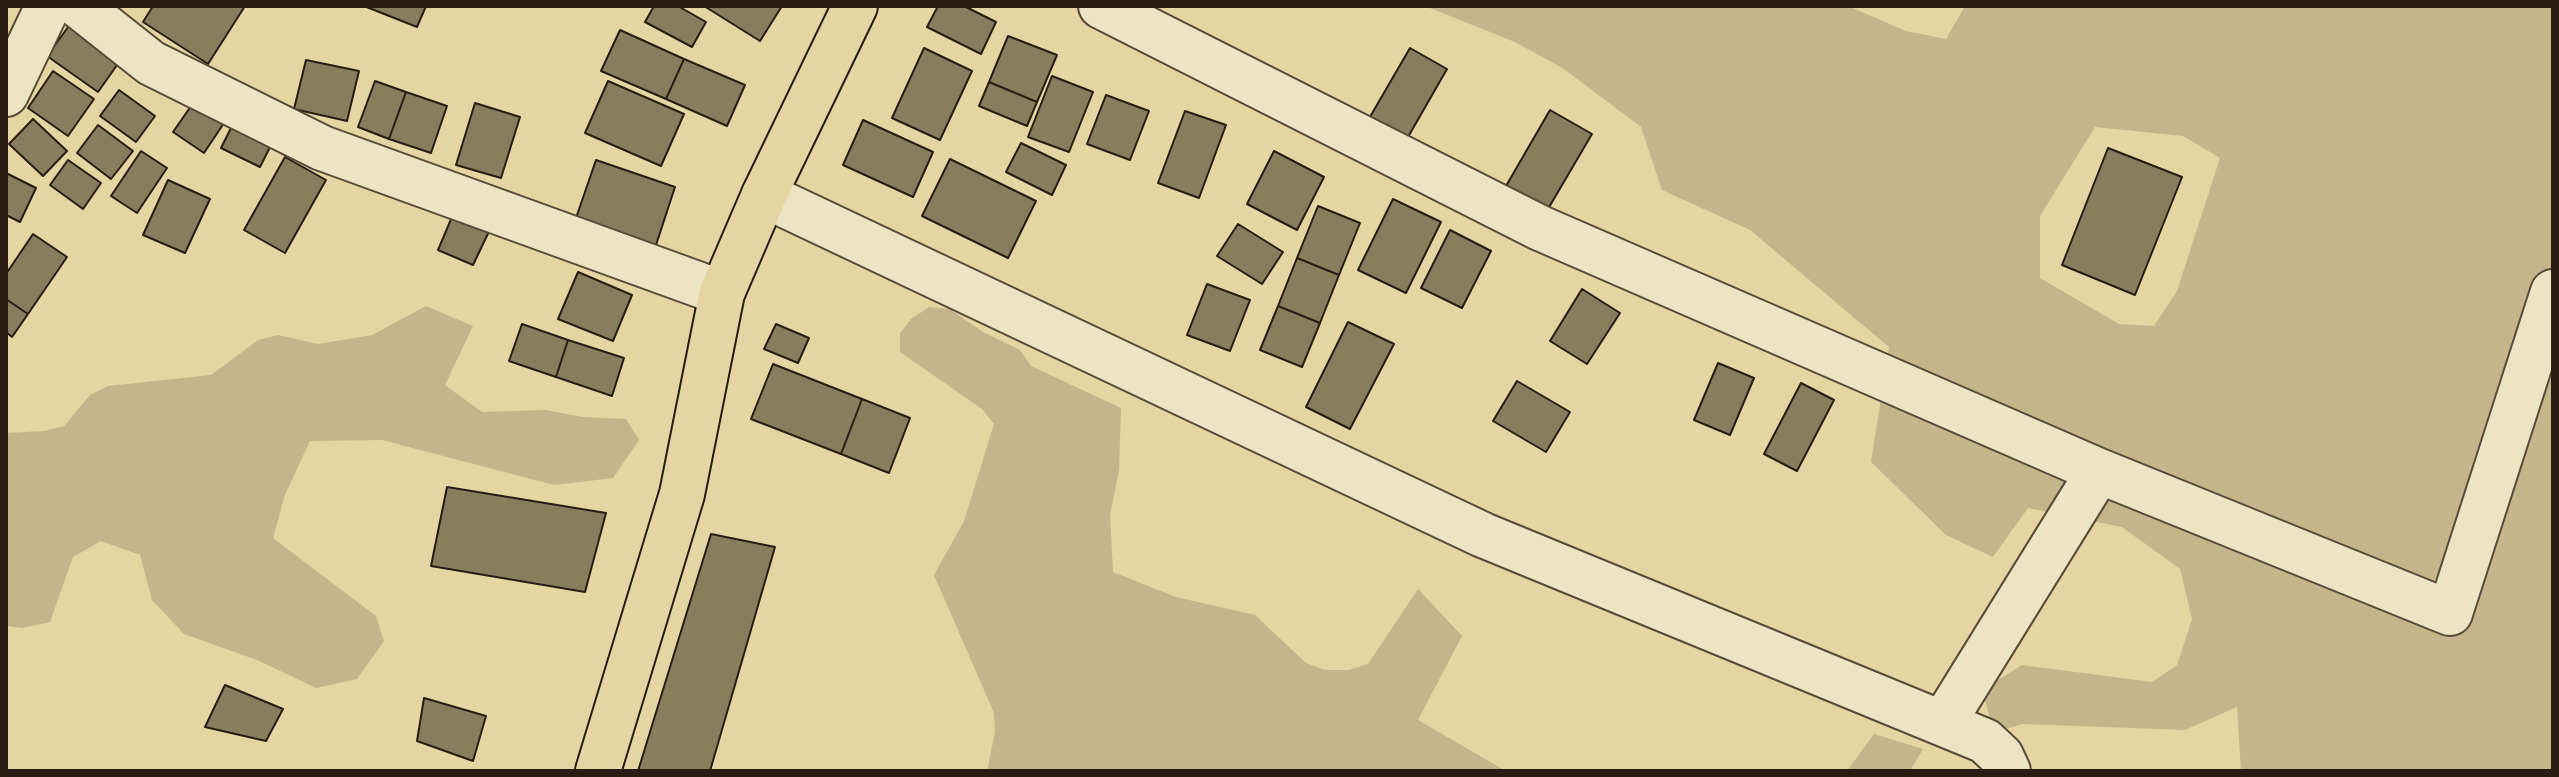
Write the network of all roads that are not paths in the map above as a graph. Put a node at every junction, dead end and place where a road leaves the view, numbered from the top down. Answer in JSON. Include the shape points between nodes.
{"nodes":[{"id":1,"x":48,"y":6,"type":"edge"},
{"id":2,"x":79,"y":6,"type":"edge"},
{"id":3,"x":855,"y":6,"type":"edge"},
{"id":4,"x":1101,"y":6,"type":"edge"},
{"id":5,"x":6,"y":94,"type":"edge"},
{"id":6,"x":764,"y":195,"type":"junction"},
{"id":7,"x":2553,"y":292,"type":"edge"},
{"id":8,"x":722,"y":293,"type":"junction"},
{"id":9,"x":2099,"y":471,"type":"junction"},
{"id":10,"x":1943,"y":723,"type":"junction"},
{"id":11,"x":598,"y":771,"type":"edge"},
{"id":12,"x":2008,"y":771,"type":"edge"}],
"edges":[{"from":1,"to":5,"type":"street"},
{"from":2,"to":8,"type":"street","via":[[151,63],[322,148]]},
{"from":3,"to":6,"type":"main road"},
{"from":4,"to":9,"type":"street","via":[[1540,228]]},
{"from":6,"to":8,"type":"main road"},
{"from":6,"to":10,"type":"street","via":[[1483,535]]},
{"from":7,"to":9,"type":"street","via":[[2450,613]]},
{"from":8,"to":11,"type":"main road","via":[[682,494]]},
{"from":9,"to":10,"type":"street"},
{"from":10,"to":12,"type":"street","via":[[1985,741]]}]}
